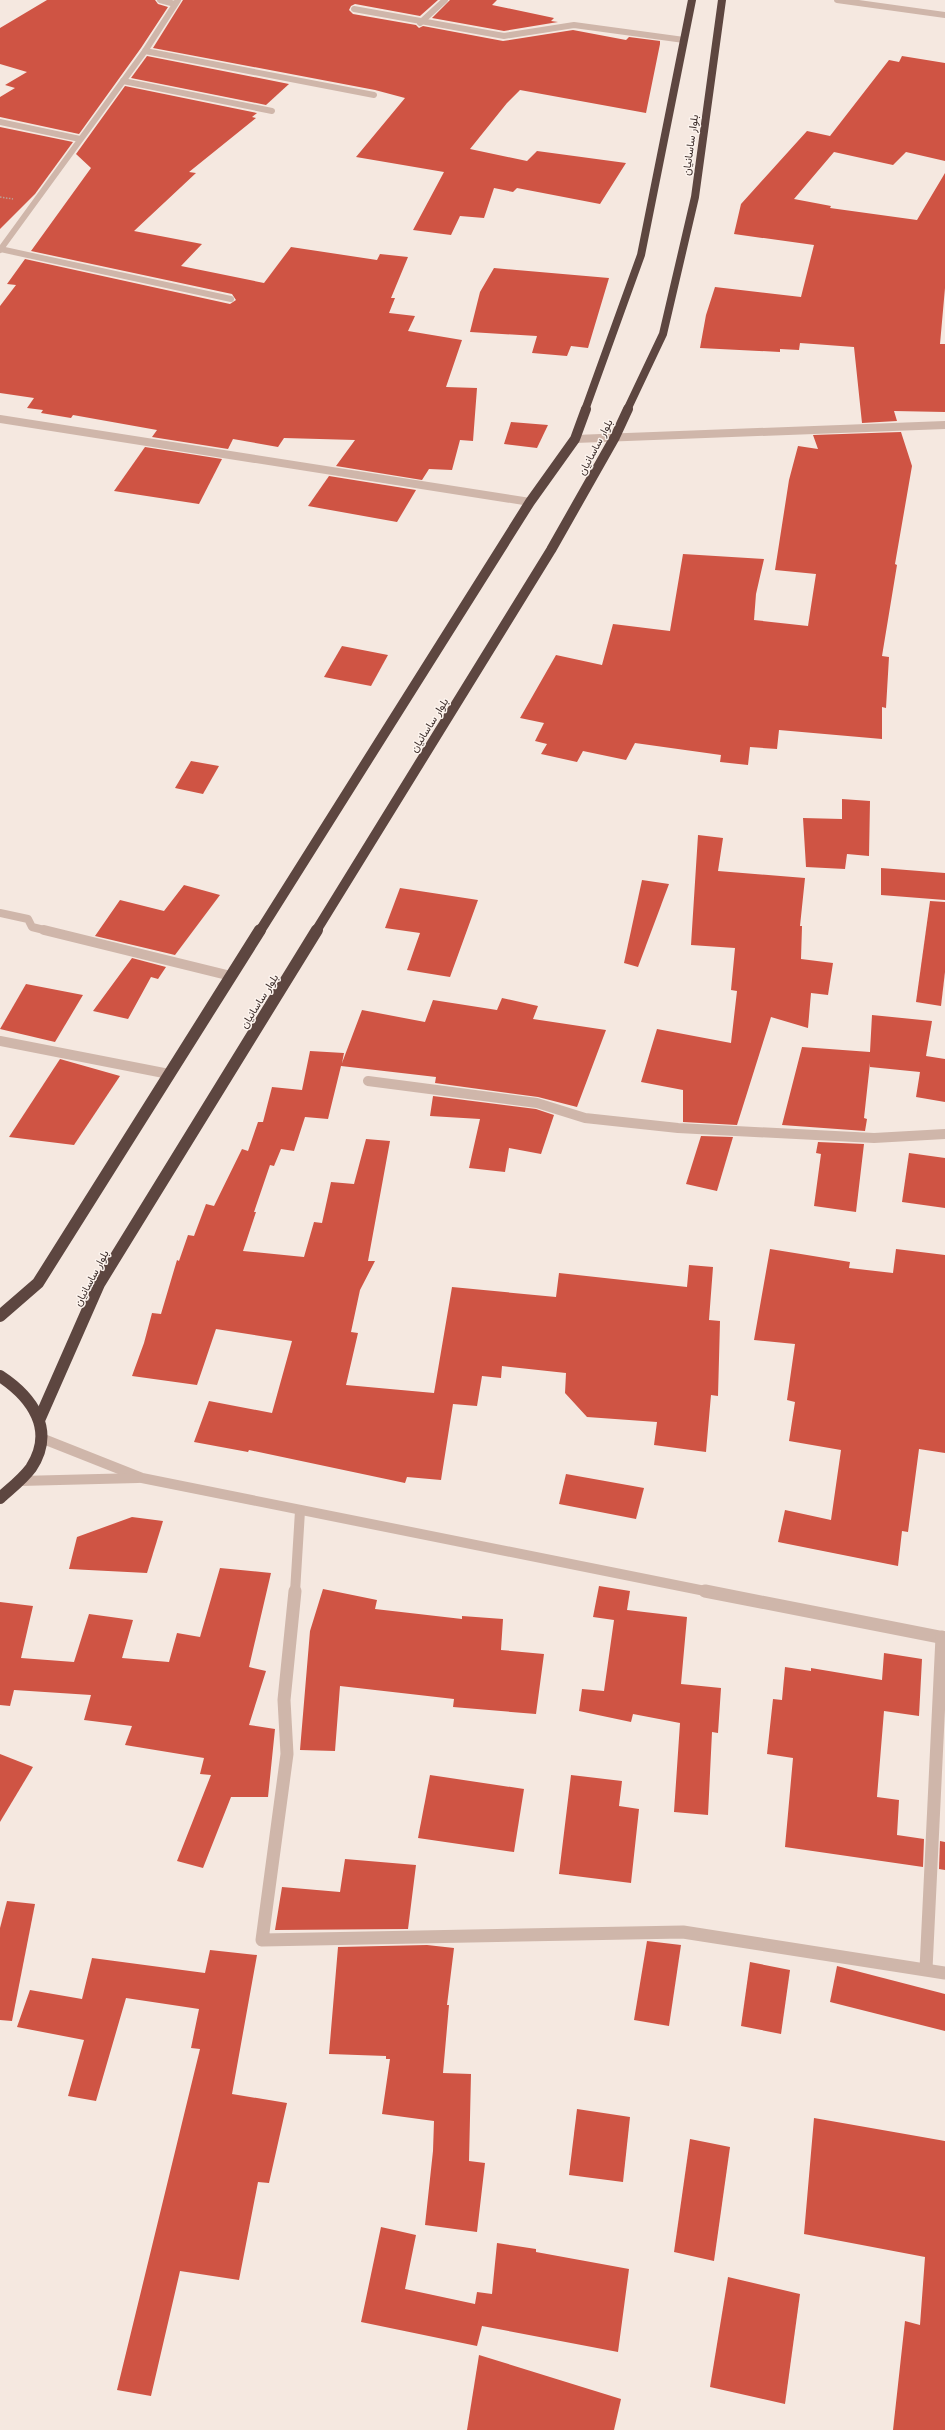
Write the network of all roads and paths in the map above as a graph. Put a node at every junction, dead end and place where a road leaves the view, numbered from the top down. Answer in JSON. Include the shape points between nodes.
{"nodes":[{"id":1,"x":160,"y":0,"type":"edge"},
{"id":2,"x":445,"y":0,"type":"edge"},
{"id":3,"x":692,"y":0,"type":"edge"},
{"id":4,"x":722,"y":0,"type":"edge"},
{"id":5,"x":837,"y":0,"type":"edge"},
{"id":6,"x":176,"y":2,"type":"edge"},
{"id":7,"x":354,"y":9,"type":"dead end"},
{"id":8,"x":945,"y":16,"type":"edge"},
{"id":9,"x":420,"y":22,"type":"junction"},
{"id":10,"x":684,"y":40,"type":"junction"},
{"id":11,"x":145,"y":51,"type":"junction"},
{"id":12,"x":123,"y":81,"type":"junction"},
{"id":13,"x":374,"y":96,"type":"dead end"},
{"id":14,"x":272,"y":111,"type":"dead end"},
{"id":15,"x":0,"y":122,"type":"edge"},
{"id":16,"x":80,"y":139,"type":"junction"},
{"id":17,"x":0,"y":249,"type":"edge"},
{"id":18,"x":231,"y":299,"type":"dead end"},
{"id":19,"x":0,"y":419,"type":"edge"},
{"id":20,"x":945,"y":425,"type":"edge"},
{"id":21,"x":615,"y":437,"type":"junction"},
{"id":22,"x":575,"y":439,"type":"junction"},
{"id":23,"x":530,"y":502,"type":"junction"},
{"id":24,"x":0,"y":913,"type":"edge"},
{"id":25,"x":231,"y":976,"type":"junction"},
{"id":26,"x":0,"y":1041,"type":"edge"},
{"id":27,"x":169,"y":1074,"type":"junction"},
{"id":28,"x":368,"y":1081,"type":"dead end"},
{"id":29,"x":945,"y":1134,"type":"edge"},
{"id":30,"x":0,"y":1316,"type":"edge"},
{"id":31,"x":0,"y":1376,"type":"edge"},
{"id":32,"x":40,"y":1418,"type":"junction"},
{"id":33,"x":41,"y":1438,"type":"junction"},
{"id":34,"x":142,"y":1478,"type":"junction"},
{"id":35,"x":20,"y":1482,"type":"junction"},
{"id":36,"x":0,"y":1498,"type":"edge"},
{"id":37,"x":300,"y":1511,"type":"junction"},
{"id":38,"x":943,"y":1638,"type":"edge"},
{"id":39,"x":926,"y":1969,"type":"junction"},
{"id":40,"x":945,"y":1973,"type":"edge"}],
"edges":[{"from":1,"to":6,"type":"street"},
{"from":2,"to":9,"type":"street"},
{"from":3,"to":10,"type":"highway","name":"بلوار ساسانیان"},
{"from":4,"to":21,"type":"highway","name":"بلوار ساسانیان","via":[[695,197],[663,334]]},
{"from":5,"to":8,"type":"street"},
{"from":6,"to":11,"type":"street"},
{"from":7,"to":9,"type":"street"},
{"from":9,"to":10,"type":"street","via":[[504,36],[574,25]]},
{"from":10,"to":22,"type":"highway","name":"بلوار ساسانیان","via":[[641,255]]},
{"from":11,"to":12,"type":"street"},
{"from":11,"to":13,"type":"street"},
{"from":12,"to":14,"type":"street"},
{"from":12,"to":16,"type":"street"},
{"from":15,"to":16,"type":"street"},
{"from":16,"to":17,"type":"street"},
{"from":17,"to":18,"type":"street"},
{"from":19,"to":23,"type":"street"},
{"from":20,"to":21,"type":"street"},
{"from":21,"to":22,"type":"street"},
{"from":21,"to":32,"type":"highway","name":"بلوار ساسانیان","via":[[551,550],[99,1284]]},
{"from":22,"to":23,"type":"highway","name":"بلوار ساسانیان"},
{"from":23,"to":25,"type":"highway","name":"بلوار ساسانیان"},
{"from":24,"to":25,"type":"street","via":[[28,919],[32,927]]},
{"from":25,"to":27,"type":"highway","name":"بلوار ساسانیان"},
{"from":26,"to":27,"type":"street"},
{"from":27,"to":30,"type":"highway","name":"بلوار ساسانیان","via":[[38,1283]]},
{"from":28,"to":29,"type":"street","via":[[537,1103],[586,1118],[678,1128],[874,1138]]},
{"from":31,"to":32,"type":"highway","via":[[16,1385],[31,1400]]},
{"from":32,"to":33,"type":"highway"},
{"from":33,"to":34,"type":"street"},
{"from":33,"to":35,"type":"highway","via":[[35,1459]]},
{"from":34,"to":35,"type":"street"},
{"from":34,"to":37,"type":"street"},
{"from":35,"to":36,"type":"highway"},
{"from":37,"to":38,"type":"street"},
{"from":37,"to":39,"type":"street","via":[[284,1700],[287,1754],[262,1940],[683,1932]]},
{"from":38,"to":39,"type":"street"},
{"from":39,"to":40,"type":"street"}]}
